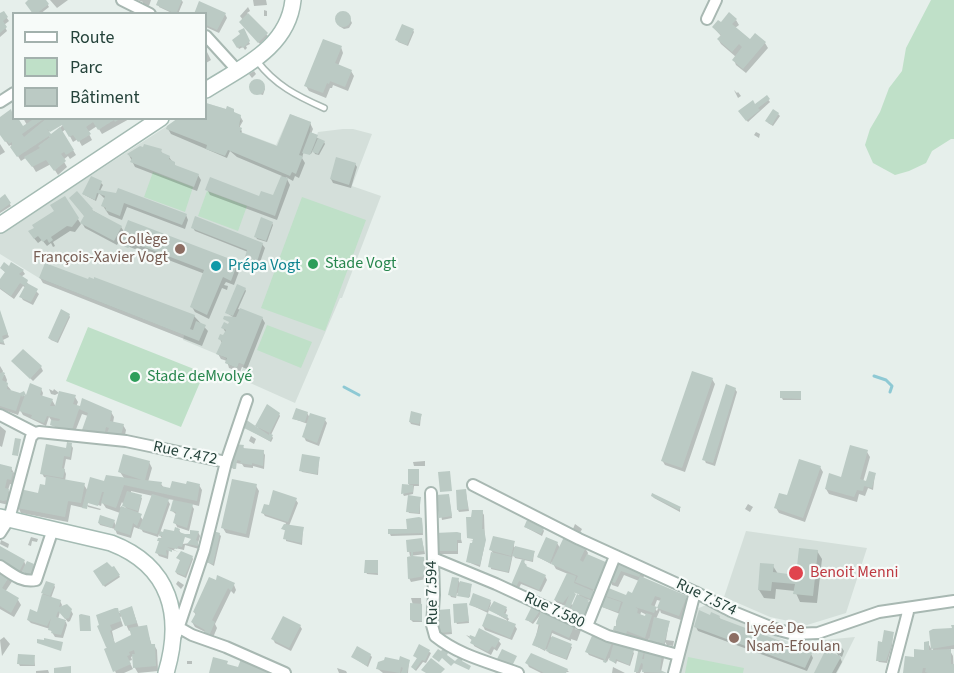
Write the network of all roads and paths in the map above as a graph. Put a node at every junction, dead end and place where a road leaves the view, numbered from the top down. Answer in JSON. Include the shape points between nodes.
{"nodes":[{"id":1,"x":293,"y":0,"type":"edge"},
{"id":2,"x":716,"y":0,"type":"edge"},
{"id":3,"x":127,"y":2,"type":"edge"},
{"id":4,"x":146,"y":12,"type":"edge"},
{"id":5,"x":707,"y":19,"type":"dead end"},
{"id":6,"x":207,"y":37,"type":"edge"},
{"id":7,"x":255,"y":60,"type":"junction"},
{"id":8,"x":237,"y":70,"type":"junction"},
{"id":9,"x":207,"y":89,"type":"edge"},
{"id":10,"x":324,"y":108,"type":"dead end"},
{"id":11,"x":158,"y":120,"type":"edge"},
{"id":12,"x":0,"y":225,"type":"edge"},
{"id":13,"x":247,"y":400,"type":"dead end"},
{"id":14,"x":0,"y":415,"type":"edge"},
{"id":15,"x":35,"y":433,"type":"junction"},
{"id":16,"x":226,"y":462,"type":"junction"},
{"id":17,"x":472,"y":485,"type":"dead end"},
{"id":18,"x":431,"y":493,"type":"dead end"},
{"id":19,"x":5,"y":518,"type":"edge"},
{"id":20,"x":53,"y":529,"type":"junction"},
{"id":21,"x":0,"y":533,"type":"edge"},
{"id":22,"x":615,"y":556,"type":"junction"},
{"id":23,"x":433,"y":558,"type":"junction"},
{"id":24,"x":0,"y":566,"type":"edge"},
{"id":25,"x":695,"y":592,"type":"junction"},
{"id":26,"x":954,"y":601,"type":"edge"},
{"id":27,"x":909,"y":608,"type":"junction"},
{"id":28,"x":587,"y":626,"type":"junction"},
{"id":29,"x":176,"y":634,"type":"junction"},
{"id":30,"x":678,"y":655,"type":"junction"},
{"id":31,"x":166,"y":673,"type":"edge"},
{"id":32,"x":285,"y":673,"type":"edge"},
{"id":33,"x":518,"y":673,"type":"edge"},
{"id":34,"x":674,"y":673,"type":"edge"},
{"id":35,"x":892,"y":673,"type":"edge"}],
"edges":[{"from":1,"to":7,"type":"main road","via":[[286,27]]},
{"from":2,"to":5,"type":"street"},
{"from":3,"to":4,"type":"street"},
{"from":6,"to":8,"type":"street"},
{"from":7,"to":8,"type":"main road"},
{"from":7,"to":10,"type":"lane","via":[[286,90]]},
{"from":8,"to":9,"type":"main road"},
{"from":11,"to":12,"type":"main road"},
{"from":13,"to":16,"type":"street"},
{"from":14,"to":15,"type":"street","name":"Rue 7.472"},
{"from":15,"to":16,"type":"street","name":"Rue 7.472","via":[[126,441]]},
{"from":15,"to":19,"type":"street"},
{"from":16,"to":29,"type":"street","name":"Rue 7.472","via":[[204,551]]},
{"from":17,"to":22,"type":"street","name":"Rue 7.574"},
{"from":18,"to":23,"type":"street","name":"Rue 7.594"},
{"from":19,"to":20,"type":"main road"},
{"from":19,"to":21,"type":"street"},
{"from":20,"to":24,"type":"street","via":[[36,580],[20,579]]},
{"from":20,"to":29,"type":"main road","via":[[128,549],[144,562],[168,595]]},
{"from":22,"to":25,"type":"street","name":"Rue 7.574"},
{"from":22,"to":28,"type":"street"},
{"from":23,"to":28,"type":"street","name":"Rue 7.580"},
{"from":23,"to":33,"type":"street","name":"Rue 7.594","via":[[435,636],[470,657]]},
{"from":25,"to":27,"type":"street","name":"Rue 7.574","via":[[747,618],[794,634],[818,633],[871,614]]},
{"from":25,"to":30,"type":"street"},
{"from":26,"to":27,"type":"street","name":"Rue 7.574"},
{"from":27,"to":35,"type":"street"},
{"from":28,"to":30,"type":"street","name":"Rue 7.580","via":[[622,641]]},
{"from":29,"to":31,"type":"main road"},
{"from":29,"to":32,"type":"street","via":[[192,635],[226,647]]},
{"from":30,"to":34,"type":"street"}]}
